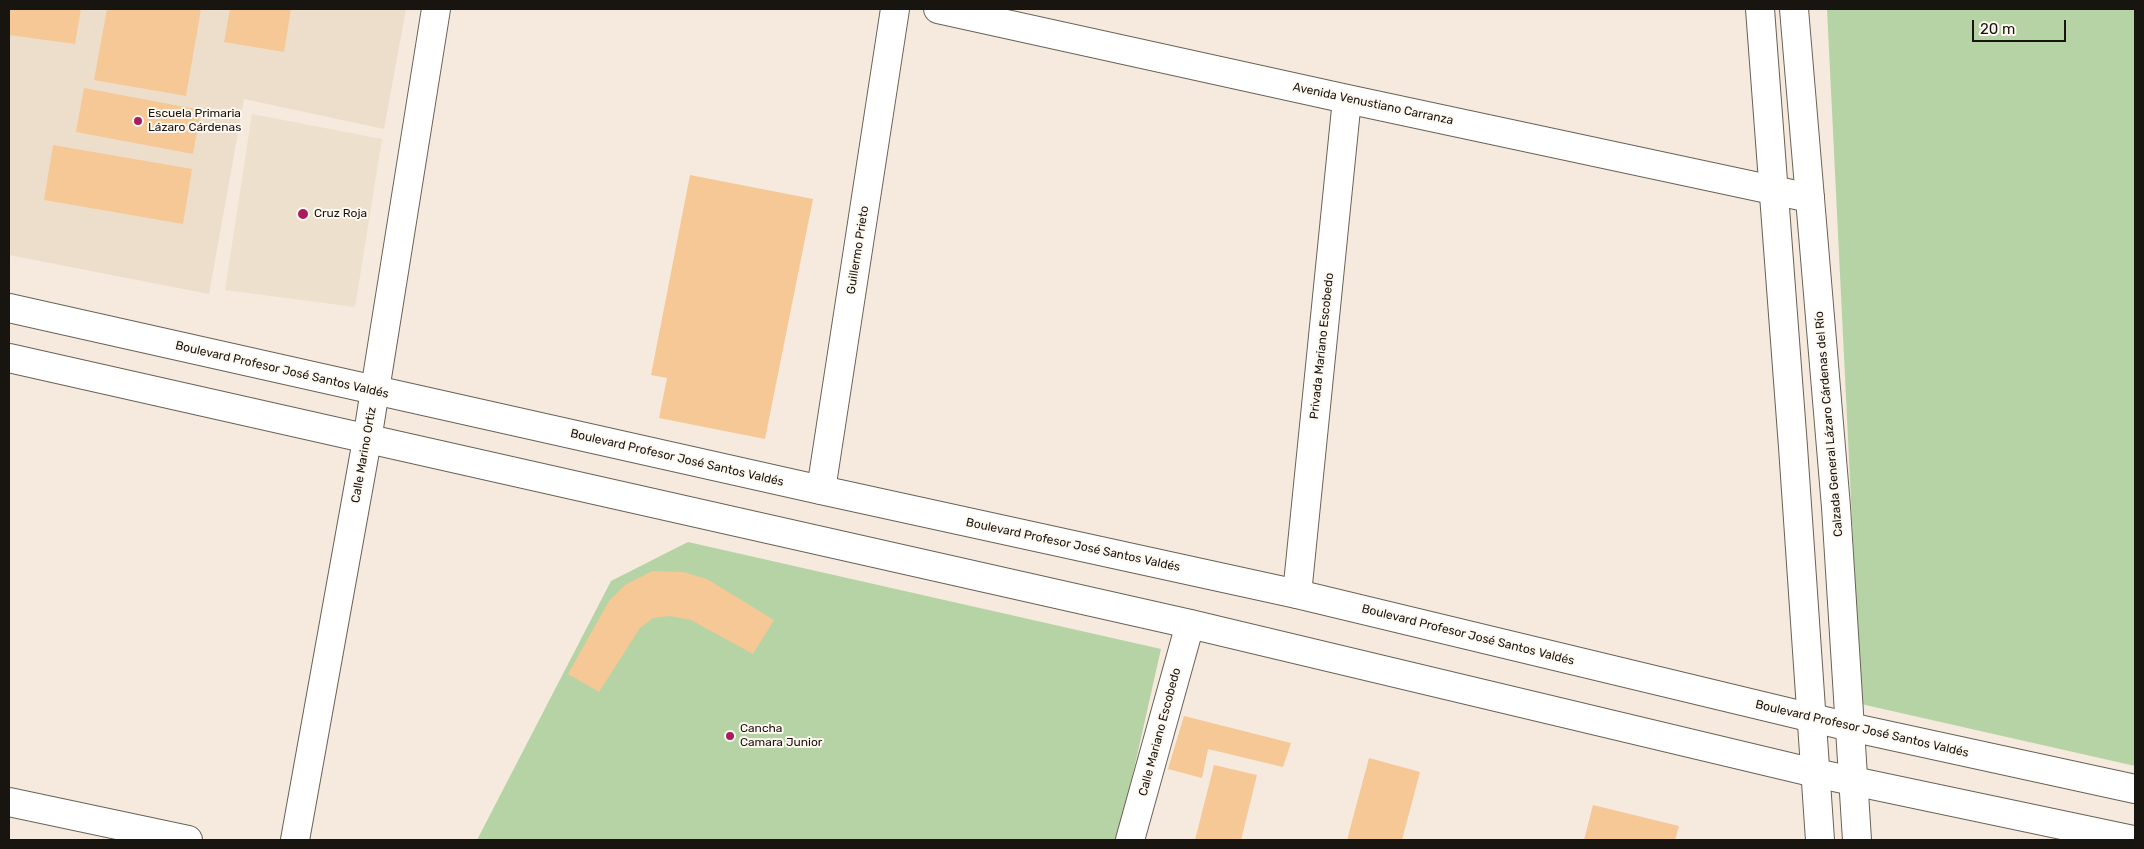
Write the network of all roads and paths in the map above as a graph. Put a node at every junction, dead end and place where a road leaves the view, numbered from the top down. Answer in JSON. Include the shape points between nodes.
{"nodes":[{"id":1,"x":436,"y":9,"type":"edge"},
{"id":2,"x":895,"y":9,"type":"edge"},
{"id":3,"x":938,"y":9,"type":"edge"},
{"id":4,"x":1760,"y":9,"type":"edge"},
{"id":5,"x":1794,"y":9,"type":"edge"},
{"id":6,"x":1347,"y":99,"type":"junction"},
{"id":7,"x":1774,"y":189,"type":"junction"},
{"id":8,"x":1810,"y":198,"type":"junction"},
{"id":9,"x":9,"y":308,"type":"edge"},
{"id":10,"x":9,"y":358,"type":"edge"},
{"id":11,"x":375,"y":391,"type":"junction"},
{"id":12,"x":367,"y":440,"type":"junction"},
{"id":13,"x":821,"y":490,"type":"junction"},
{"id":14,"x":1297,"y":594,"type":"junction"},
{"id":15,"x":1190,"y":624,"type":"junction"},
{"id":16,"x":1811,"y":718,"type":"junction"},
{"id":17,"x":1850,"y":727,"type":"junction"},
{"id":18,"x":1815,"y":773,"type":"junction"},
{"id":19,"x":1853,"y":781,"type":"junction"},
{"id":20,"x":2135,"y":789,"type":"edge"},
{"id":21,"x":9,"y":802,"type":"edge"},
{"id":22,"x":188,"y":840,"type":"edge"},
{"id":23,"x":295,"y":840,"type":"edge"},
{"id":24,"x":1130,"y":840,"type":"edge"},
{"id":25,"x":1820,"y":840,"type":"edge"},
{"id":26,"x":1857,"y":840,"type":"edge"},
{"id":27,"x":2133,"y":840,"type":"edge"}],
"edges":[{"from":1,"to":11,"type":"street","name":"Calle Marino Ortiz"},
{"from":2,"to":13,"type":"street","name":"Guillermo Prieto"},
{"from":3,"to":6,"type":"street","name":"Avenida Venustiano Carranza"},
{"from":4,"to":7,"type":"street"},
{"from":5,"to":8,"type":"street","name":"Calzada General Lázaro Cárdenas del Río"},
{"from":6,"to":7,"type":"street","name":"Avenida Venustiano Carranza"},
{"from":6,"to":14,"type":"street","name":"Privada Mariano Escobedo"},
{"from":7,"to":8,"type":"street","name":"Avenida Venustiano Carranza"},
{"from":7,"to":16,"type":"street"},
{"from":8,"to":17,"type":"street","name":"Calzada General Lázaro Cárdenas del Río","via":[[1836,507]]},
{"from":9,"to":11,"type":"street","name":"Boulevard Profesor José Santos Valdés"},
{"from":10,"to":12,"type":"street"},
{"from":11,"to":12,"type":"street","name":"Calle Marino Ortiz"},
{"from":11,"to":13,"type":"street","name":"Boulevard Profesor José Santos Valdés"},
{"from":12,"to":15,"type":"street"},
{"from":12,"to":23,"type":"street","name":"Calle Marino Ortiz"},
{"from":13,"to":14,"type":"street","name":"Boulevard Profesor José Santos Valdés"},
{"from":14,"to":16,"type":"street","name":"Boulevard Profesor José Santos Valdés"},
{"from":15,"to":18,"type":"street"},
{"from":15,"to":24,"type":"street","name":"Calle Mariano Escobedo"},
{"from":16,"to":17,"type":"street","name":"Boulevard Profesor José Santos Valdés"},
{"from":16,"to":18,"type":"street"},
{"from":17,"to":19,"type":"street","name":"Calzada General Lázaro Cárdenas del Río"},
{"from":17,"to":20,"type":"street","name":"Boulevard Profesor José Santos Valdés"},
{"from":18,"to":19,"type":"street"},
{"from":18,"to":25,"type":"street"},
{"from":19,"to":26,"type":"street","name":"Calzada General Lázaro Cárdenas del Río"},
{"from":19,"to":27,"type":"street"},
{"from":21,"to":22,"type":"street"}]}
